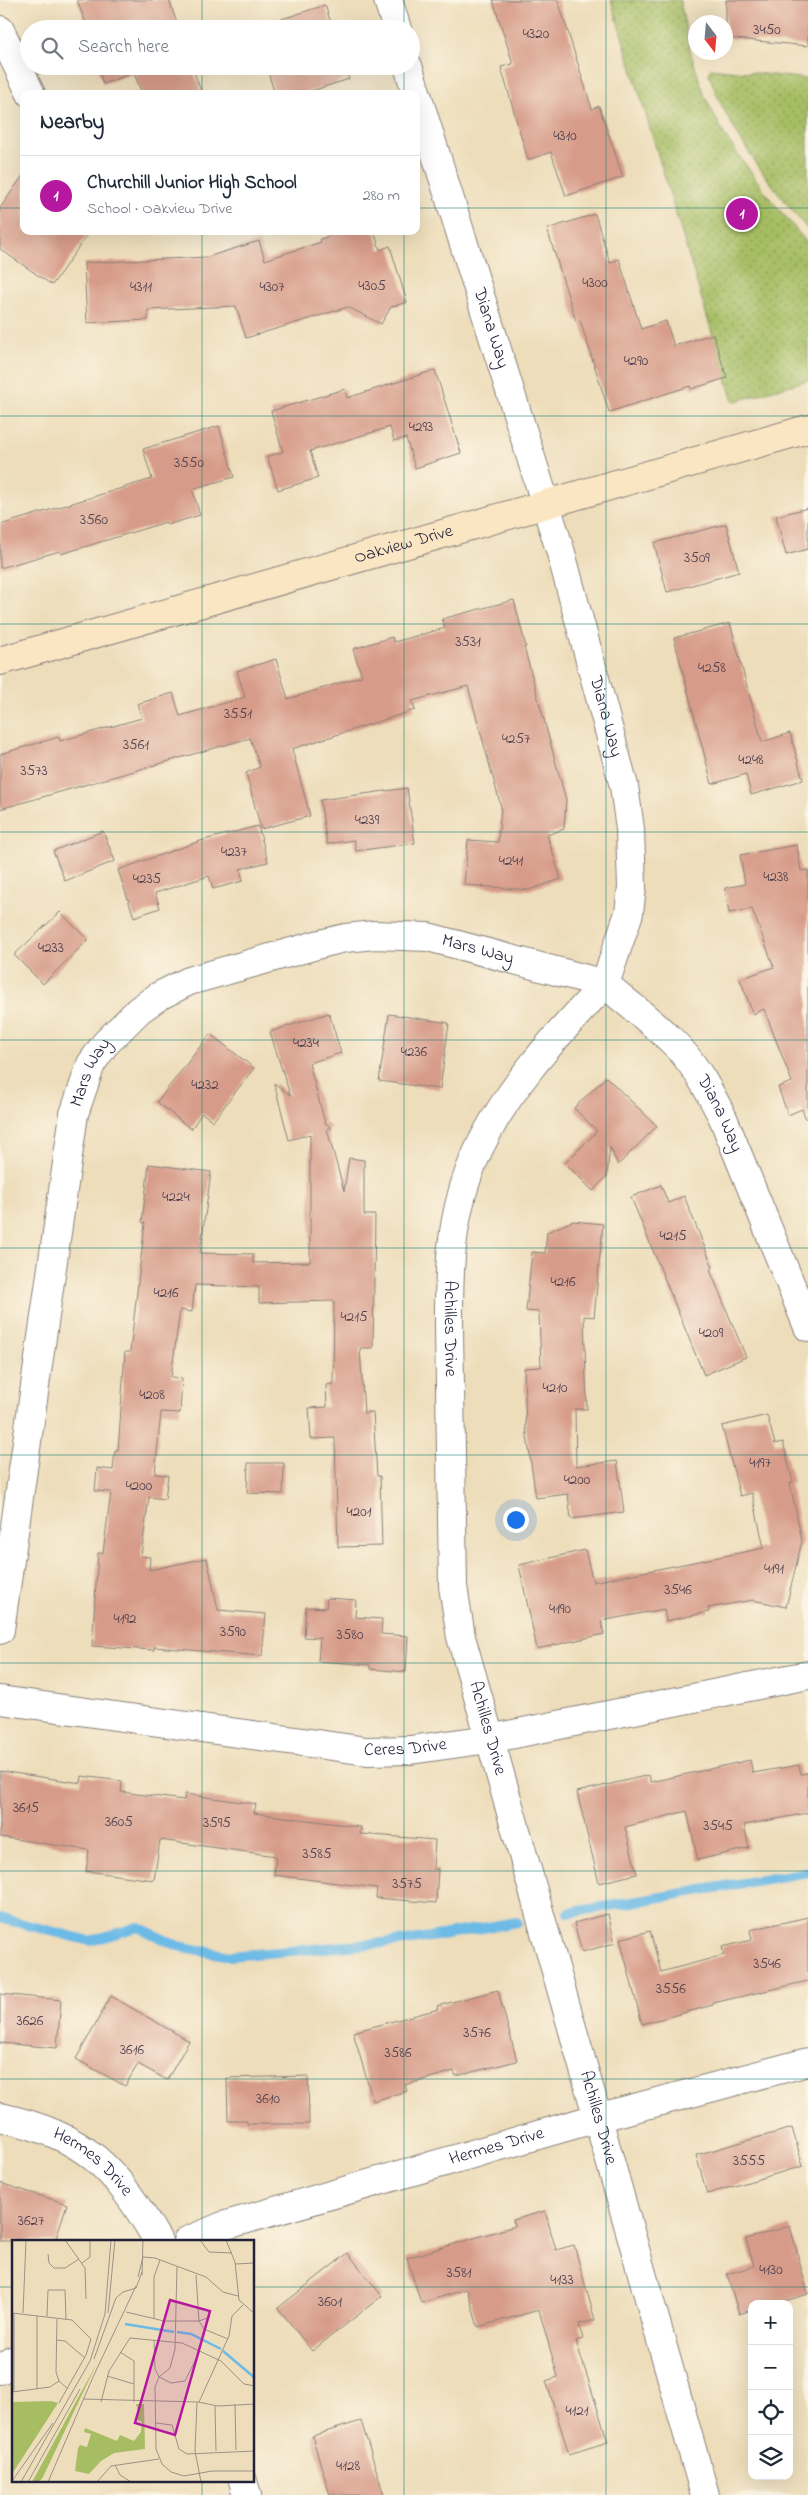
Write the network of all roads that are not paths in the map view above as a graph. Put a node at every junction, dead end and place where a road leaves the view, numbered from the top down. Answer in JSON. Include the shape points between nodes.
{"nodes":[{"id":1,"x":388,"y":0,"type":"edge"},
{"id":2,"x":394,"y":20,"type":"edge"},
{"id":3,"x":0,"y":30,"type":"edge"},
{"id":4,"x":20,"y":71,"type":"edge"},
{"id":5,"x":22,"y":75,"type":"edge"},
{"id":6,"x":410,"y":75,"type":"edge"},
{"id":7,"x":29,"y":90,"type":"edge"},
{"id":8,"x":414,"y":90,"type":"edge"},
{"id":9,"x":420,"y":118,"type":"edge"},
{"id":10,"x":808,"y":429,"type":"edge"},
{"id":11,"x":546,"y":504,"type":"junction"},
{"id":12,"x":0,"y":661,"type":"edge"},
{"id":13,"x":605,"y":984,"type":"junction"},
{"id":14,"x":808,"y":1327,"type":"edge"},
{"id":15,"x":0,"y":1630,"type":"edge"},
{"id":16,"x":808,"y":1675,"type":"edge"},
{"id":17,"x":0,"y":1700,"type":"edge"},
{"id":18,"x":489,"y":1739,"type":"junction"},
{"id":19,"x":808,"y":2062,"type":"edge"},
{"id":20,"x":0,"y":2117,"type":"edge"},
{"id":21,"x":597,"y":2118,"type":"junction"},
{"id":22,"x":157,"y":2240,"type":"edge"},
{"id":23,"x":190,"y":2240,"type":"edge"},
{"id":24,"x":12,"y":2361,"type":"edge"},
{"id":25,"x":0,"y":2370,"type":"edge"},
{"id":26,"x":243,"y":2482,"type":"edge"},
{"id":27,"x":248,"y":2495,"type":"edge"},
{"id":28,"x":705,"y":2495,"type":"edge"}],
"edges":[{"from":1,"to":2,"type":"street"},
{"from":3,"to":4,"type":"street"},
{"from":5,"to":7,"type":"street"},
{"from":6,"to":8,"type":"street","name":"Diana Way"},
{"from":9,"to":11,"type":"street","name":"Diana Way"},
{"from":10,"to":11,"type":"street","name":"Oakview Drive"},
{"from":11,"to":12,"type":"street","name":"Oakview Drive"},
{"from":11,"to":13,"type":"street","name":"Diana Way","via":[[624,786],[630,829],[632,887],[629,913]]},
{"from":13,"to":14,"type":"street","name":"Diana Way","via":[[673,1042],[709,1091]]},
{"from":13,"to":15,"type":"street","name":"Mars Way","via":[[436,939],[375,935],[320,944],[189,982],[159,996],[122,1025],[91,1064],[74,1114]]},
{"from":13,"to":18,"type":"street","name":"Achilles Drive","via":[[545,1048],[498,1115],[464,1188],[452,1242],[449,1268],[453,1586],[459,1629]]},
{"from":16,"to":18,"type":"street","name":"Ceres Drive"},
{"from":17,"to":18,"type":"street","name":"Ceres Drive","via":[[367,1751],[410,1750]]},
{"from":18,"to":21,"type":"street","name":"Achilles Drive"},
{"from":19,"to":21,"type":"street","name":"Hermes Drive"},
{"from":20,"to":22,"type":"street","name":"Hermes Drive","via":[[43,2128],[98,2160],[121,2183]]},
{"from":21,"to":23,"type":"street","name":"Hermes Drive","via":[[223,2226]]},
{"from":21,"to":28,"type":"street","name":"Achilles Drive"},
{"from":24,"to":25,"type":"street"},
{"from":26,"to":27,"type":"street"}]}
